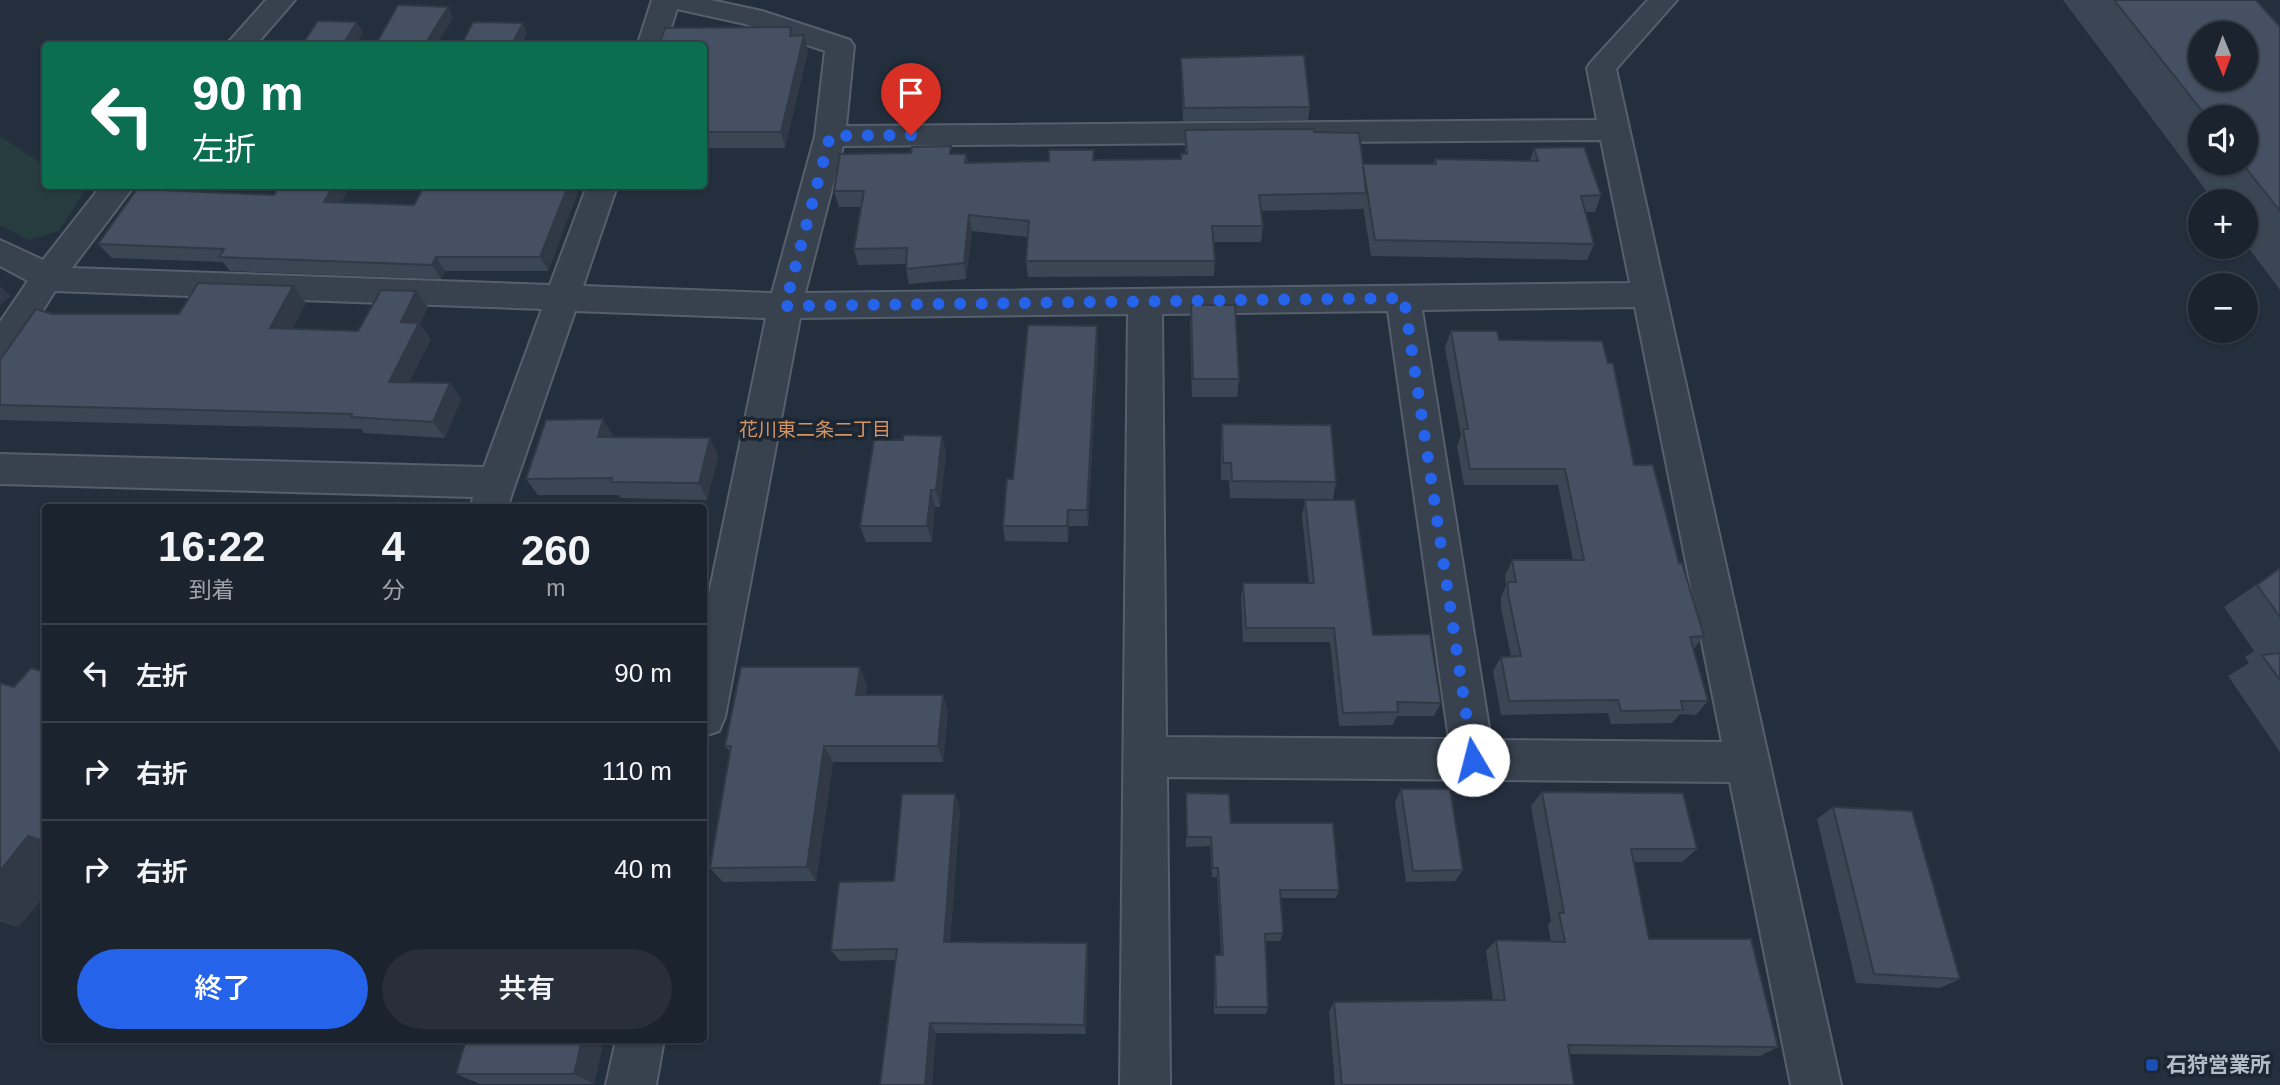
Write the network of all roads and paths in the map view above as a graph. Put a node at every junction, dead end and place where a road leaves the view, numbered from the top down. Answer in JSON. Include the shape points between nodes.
{"nodes":[{"id":1,"x":281,"y":0,"type":"edge"},
{"id":2,"x":669,"y":0,"type":"edge"},
{"id":3,"x":1663,"y":0,"type":"edge"},
{"id":4,"x":243,"y":42,"type":"edge"},
{"id":5,"x":653,"y":42,"type":"edge"},
{"id":6,"x":1614,"y":130,"type":"junction"},
{"id":7,"x":830,"y":136,"type":"junction"},
{"id":8,"x":116,"y":189,"type":"edge"},
{"id":9,"x":601,"y":189,"type":"edge"},
{"id":10,"x":0,"y":252,"type":"edge"},
{"id":11,"x":48,"y":276,"type":"junction"},
{"id":12,"x":1648,"y":295,"type":"junction"},
{"id":13,"x":563,"y":298,"type":"junction"},
{"id":14,"x":1404,"y":298,"type":"junction"},
{"id":15,"x":1145,"y":301,"type":"junction"},
{"id":16,"x":785,"y":306,"type":"junction"},
{"id":17,"x":0,"y":350,"type":"edge"},
{"id":18,"x":0,"y":469,"type":"edge"},
{"id":19,"x":493,"y":495,"type":"edge"},
{"id":20,"x":707,"y":702,"type":"edge"},
{"id":21,"x":1145,"y":757,"type":"junction"},
{"id":22,"x":1473,"y":760,"type":"junction"},
{"id":23,"x":1747,"y":762,"type":"junction"},
{"id":24,"x":639,"y":1043,"type":"edge"},
{"id":25,"x":631,"y":1085,"type":"edge"},
{"id":26,"x":1145,"y":1085,"type":"edge"},
{"id":27,"x":1816,"y":1085,"type":"edge"}],
"edges":[{"from":1,"to":4,"type":"street"},
{"from":2,"to":5,"type":"street"},
{"from":2,"to":7,"type":"street","via":[[752,17],[839,46]]},
{"from":3,"to":6,"type":"street","via":[[1601,68]]},
{"from":6,"to":7,"type":"street"},
{"from":6,"to":12,"type":"street"},
{"from":7,"to":16,"type":"street"},
{"from":8,"to":11,"type":"street"},
{"from":9,"to":13,"type":"street"},
{"from":10,"to":11,"type":"street"},
{"from":11,"to":13,"type":"street"},
{"from":11,"to":17,"type":"street"},
{"from":12,"to":14,"type":"street"},
{"from":12,"to":23,"type":"street"},
{"from":13,"to":16,"type":"street"},
{"from":13,"to":19,"type":"street"},
{"from":14,"to":15,"type":"street"},
{"from":14,"to":22,"type":"street"},
{"from":15,"to":16,"type":"street"},
{"from":15,"to":21,"type":"street"},
{"from":16,"to":20,"type":"street"},
{"from":18,"to":19,"type":"street"},
{"from":21,"to":22,"type":"street"},
{"from":21,"to":26,"type":"street"},
{"from":22,"to":23,"type":"street"},
{"from":23,"to":27,"type":"street"},
{"from":24,"to":25,"type":"street"}]}
